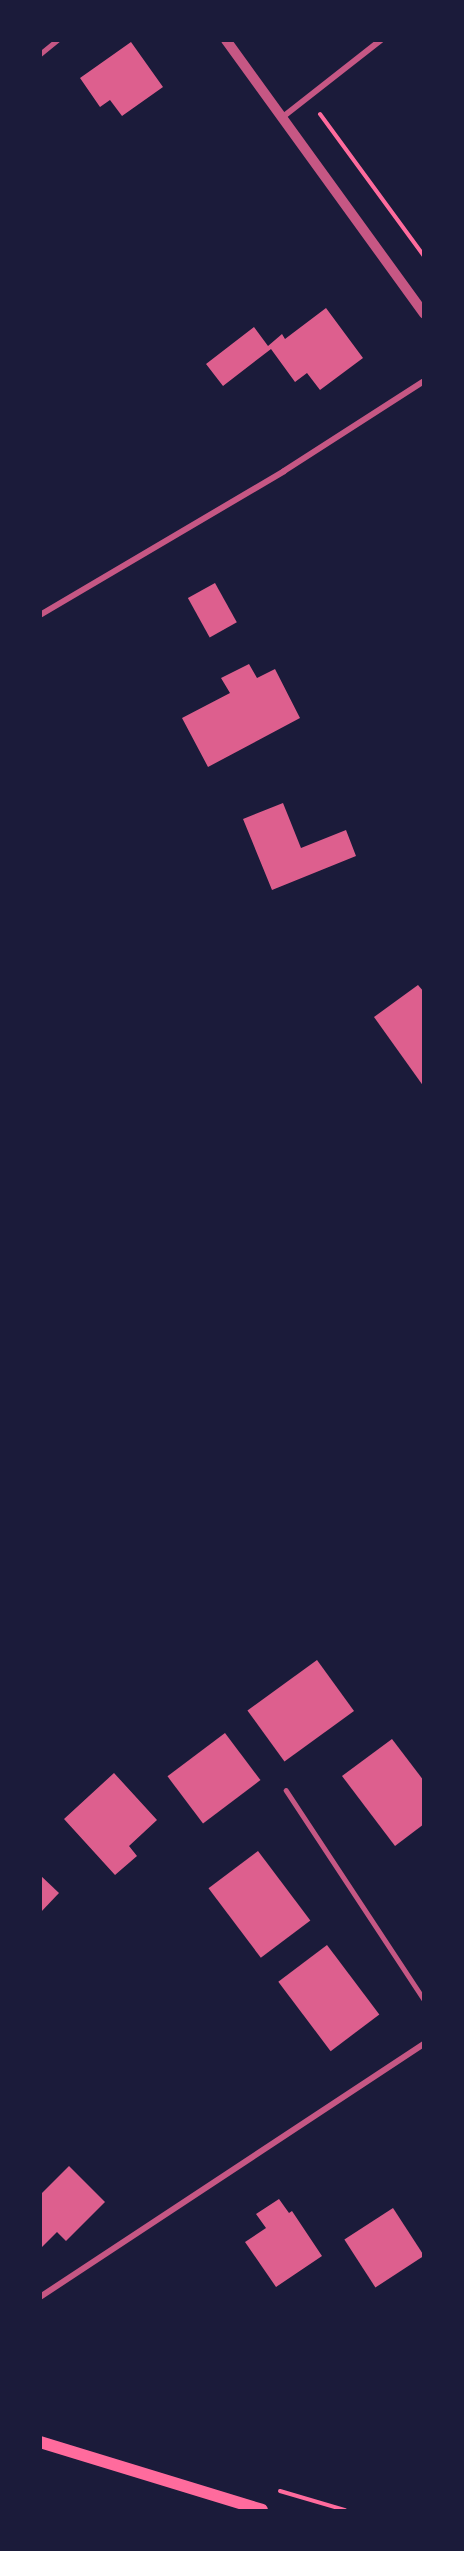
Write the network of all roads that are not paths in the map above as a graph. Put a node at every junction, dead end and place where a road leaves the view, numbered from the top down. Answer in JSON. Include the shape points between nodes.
{"nodes":[{"id":1,"x":57,"y":40,"type":"edge"},
{"id":2,"x":226,"y":40,"type":"edge"},
{"id":3,"x":381,"y":40,"type":"edge"},
{"id":4,"x":40,"y":54,"type":"edge"},
{"id":5,"x":284,"y":116,"type":"junction"},
{"id":6,"x":423,"y":315,"type":"edge"},
{"id":7,"x":423,"y":381,"type":"edge"},
{"id":8,"x":40,"y":615,"type":"edge"},
{"id":9,"x":286,"y":1790,"type":"dead end"},
{"id":10,"x":423,"y":1999,"type":"edge"},
{"id":11,"x":423,"y":2044,"type":"edge"},
{"id":12,"x":40,"y":2297,"type":"edge"},
{"id":13,"x":40,"y":2442,"type":"edge"},
{"id":14,"x":262,"y":2511,"type":"edge"}],
"edges":[{"from":1,"to":4,"type":"lane"},
{"from":2,"to":5,"type":"street"},
{"from":3,"to":5,"type":"street"},
{"from":5,"to":6,"type":"street"},
{"from":7,"to":8,"type":"street","via":[[284,471]]},
{"from":9,"to":10,"type":"lane"},
{"from":11,"to":12,"type":"street"},
{"from":13,"to":14,"type":"main road"}]}
